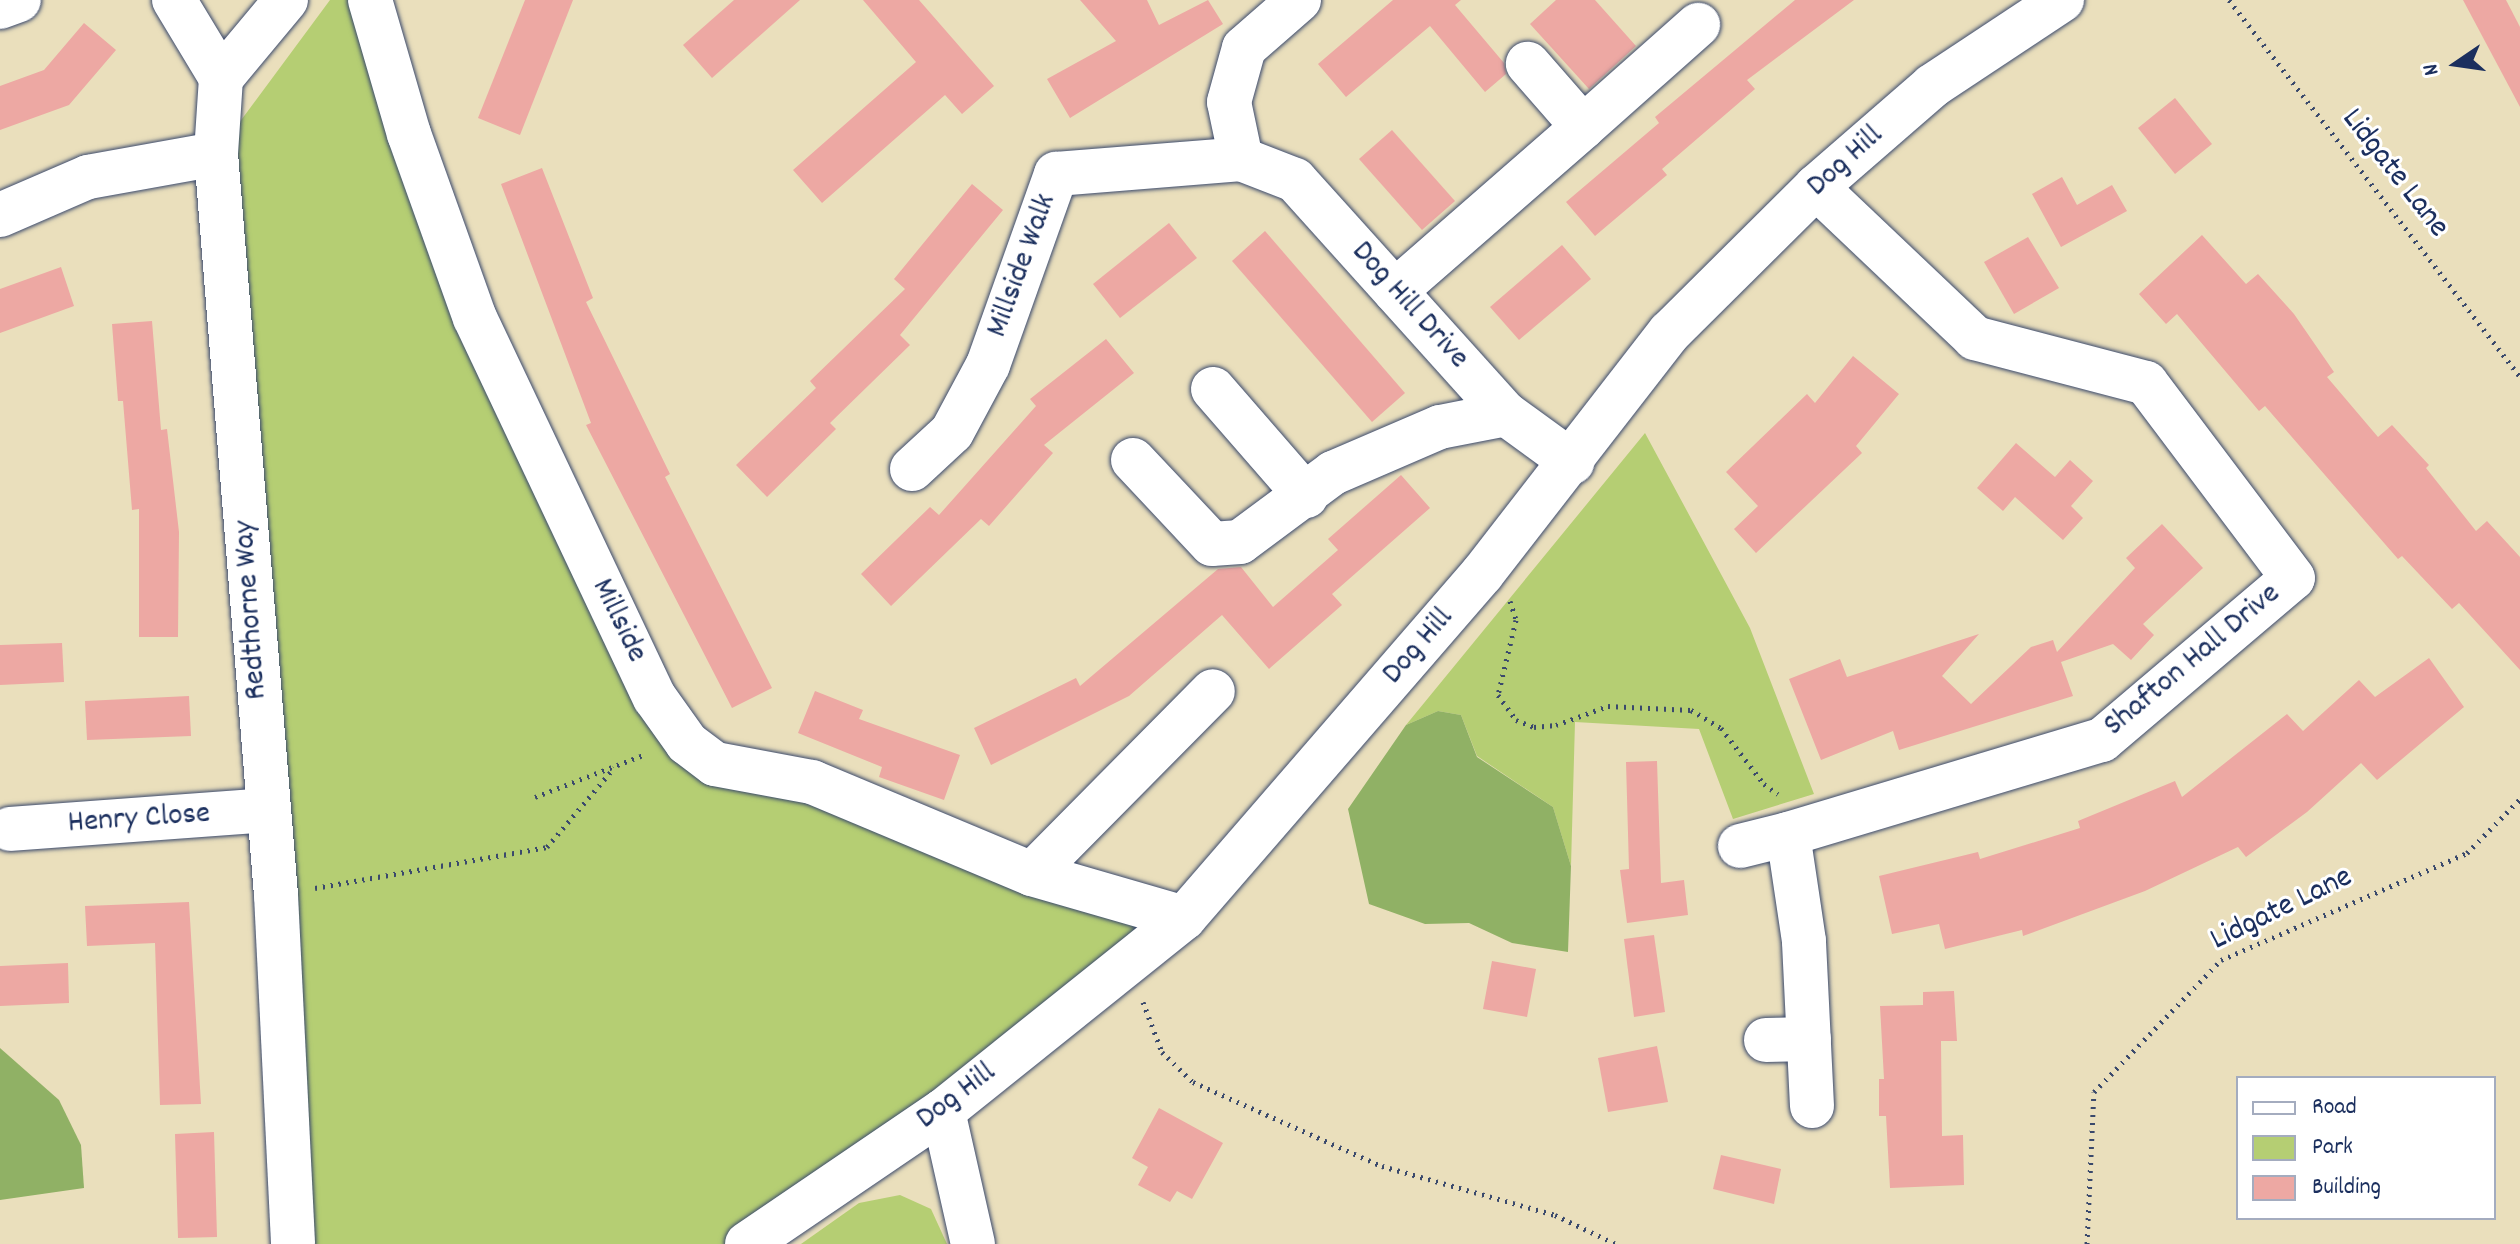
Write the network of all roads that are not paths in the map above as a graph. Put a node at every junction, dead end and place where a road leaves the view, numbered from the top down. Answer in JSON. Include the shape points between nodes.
{"nodes":[{"id":1,"x":19,"y":0,"type":"edge"},
{"id":2,"x":174,"y":0,"type":"edge"},
{"id":3,"x":286,"y":0,"type":"edge"},
{"id":4,"x":370,"y":0,"type":"edge"},
{"id":5,"x":1299,"y":0,"type":"edge"},
{"id":6,"x":2053,"y":3,"type":"edge"},
{"id":7,"x":0,"y":7,"type":"edge"},
{"id":8,"x":1698,"y":25,"type":"dead end"},
{"id":9,"x":1528,"y":64,"type":"dead end"},
{"id":10,"x":221,"y":78,"type":"junction"},
{"id":11,"x":1583,"y":127,"type":"junction"},
{"id":12,"x":216,"y":154,"type":"junction"},
{"id":13,"x":1241,"y":159,"type":"junction"},
{"id":14,"x":1816,"y":187,"type":"junction"},
{"id":15,"x":0,"y":215,"type":"edge"},
{"id":16,"x":1395,"y":291,"type":"junction"},
{"id":17,"x":1213,"y":389,"type":"dead end"},
{"id":18,"x":1506,"y":414,"type":"junction"},
{"id":19,"x":1133,"y":460,"type":"dead end"},
{"id":20,"x":1572,"y":462,"type":"junction"},
{"id":21,"x":912,"y":469,"type":"dead end"},
{"id":22,"x":1306,"y":496,"type":"junction"},
{"id":23,"x":1213,"y":691,"type":"dead end"},
{"id":24,"x":267,"y":810,"type":"junction"},
{"id":25,"x":10,"y":829,"type":"dead end"},
{"id":26,"x":1788,"y":834,"type":"junction"},
{"id":27,"x":1740,"y":846,"type":"dead end"},
{"id":28,"x":1032,"y":874,"type":"junction"},
{"id":29,"x":1184,"y":918,"type":"junction"},
{"id":30,"x":1809,"y":1039,"type":"junction"},
{"id":31,"x":1766,"y":1040,"type":"dead end"},
{"id":32,"x":1812,"y":1106,"type":"dead end"},
{"id":33,"x":943,"y":1111,"type":"junction"},
{"id":34,"x":293,"y":1244,"type":"edge"},
{"id":35,"x":747,"y":1244,"type":"edge"},
{"id":36,"x":973,"y":1244,"type":"edge"}],
"edges":[{"from":1,"to":7,"type":"street"},
{"from":2,"to":10,"type":"street"},
{"from":3,"to":10,"type":"street"},
{"from":4,"to":28,"type":"street","name":"Millside","via":[[409,134],[475,318],[655,698],[683,737],[715,764],[812,782]]},
{"from":5,"to":13,"type":"street","via":[[1244,48],[1229,102]]},
{"from":6,"to":14,"type":"street","name":"Dog Hill","via":[[1932,86]]},
{"from":8,"to":11,"type":"street"},
{"from":9,"to":11,"type":"street"},
{"from":10,"to":12,"type":"street","name":"Redthorne Way"},
{"from":11,"to":16,"type":"street"},
{"from":12,"to":15,"type":"street","via":[[88,177]]},
{"from":12,"to":24,"type":"street","name":"Redthorne Way"},
{"from":13,"to":16,"type":"street","name":"Dog Hill Drive","via":[[1295,180]]},
{"from":13,"to":21,"type":"street","name":"Millside Walk","via":[[1056,174],[988,365],[952,432]]},
{"from":14,"to":20,"type":"street","name":"Dog Hill","via":[[1670,332]]},
{"from":14,"to":26,"type":"street","name":"Shafton Hall Drive","via":[[1975,338],[2146,383],[2293,578],[2102,740]]},
{"from":16,"to":18,"type":"street","name":"Dog Hill Drive"},
{"from":17,"to":22,"type":"street"},
{"from":18,"to":20,"type":"street","name":"Dog Hill Drive"},
{"from":18,"to":22,"type":"street","via":[[1440,427],[1392,446],[1333,473]]},
{"from":19,"to":22,"type":"street","via":[[1212,544],[1240,542]]},
{"from":20,"to":29,"type":"street","name":"Dog Hill","via":[[1482,574]]},
{"from":23,"to":28,"type":"street"},
{"from":24,"to":25,"type":"street","name":"Henry Close"},
{"from":24,"to":34,"type":"street","name":"Redthorne Way"},
{"from":26,"to":27,"type":"street","name":"Shafton Hall Drive"},
{"from":26,"to":30,"type":"street","via":[[1804,941]]},
{"from":28,"to":29,"type":"street","name":"Millside"},
{"from":29,"to":33,"type":"street","name":"Dog Hill"},
{"from":30,"to":31,"type":"street"},
{"from":30,"to":32,"type":"street"},
{"from":33,"to":35,"type":"street","name":"Dog Hill"},
{"from":33,"to":36,"type":"street"}]}
